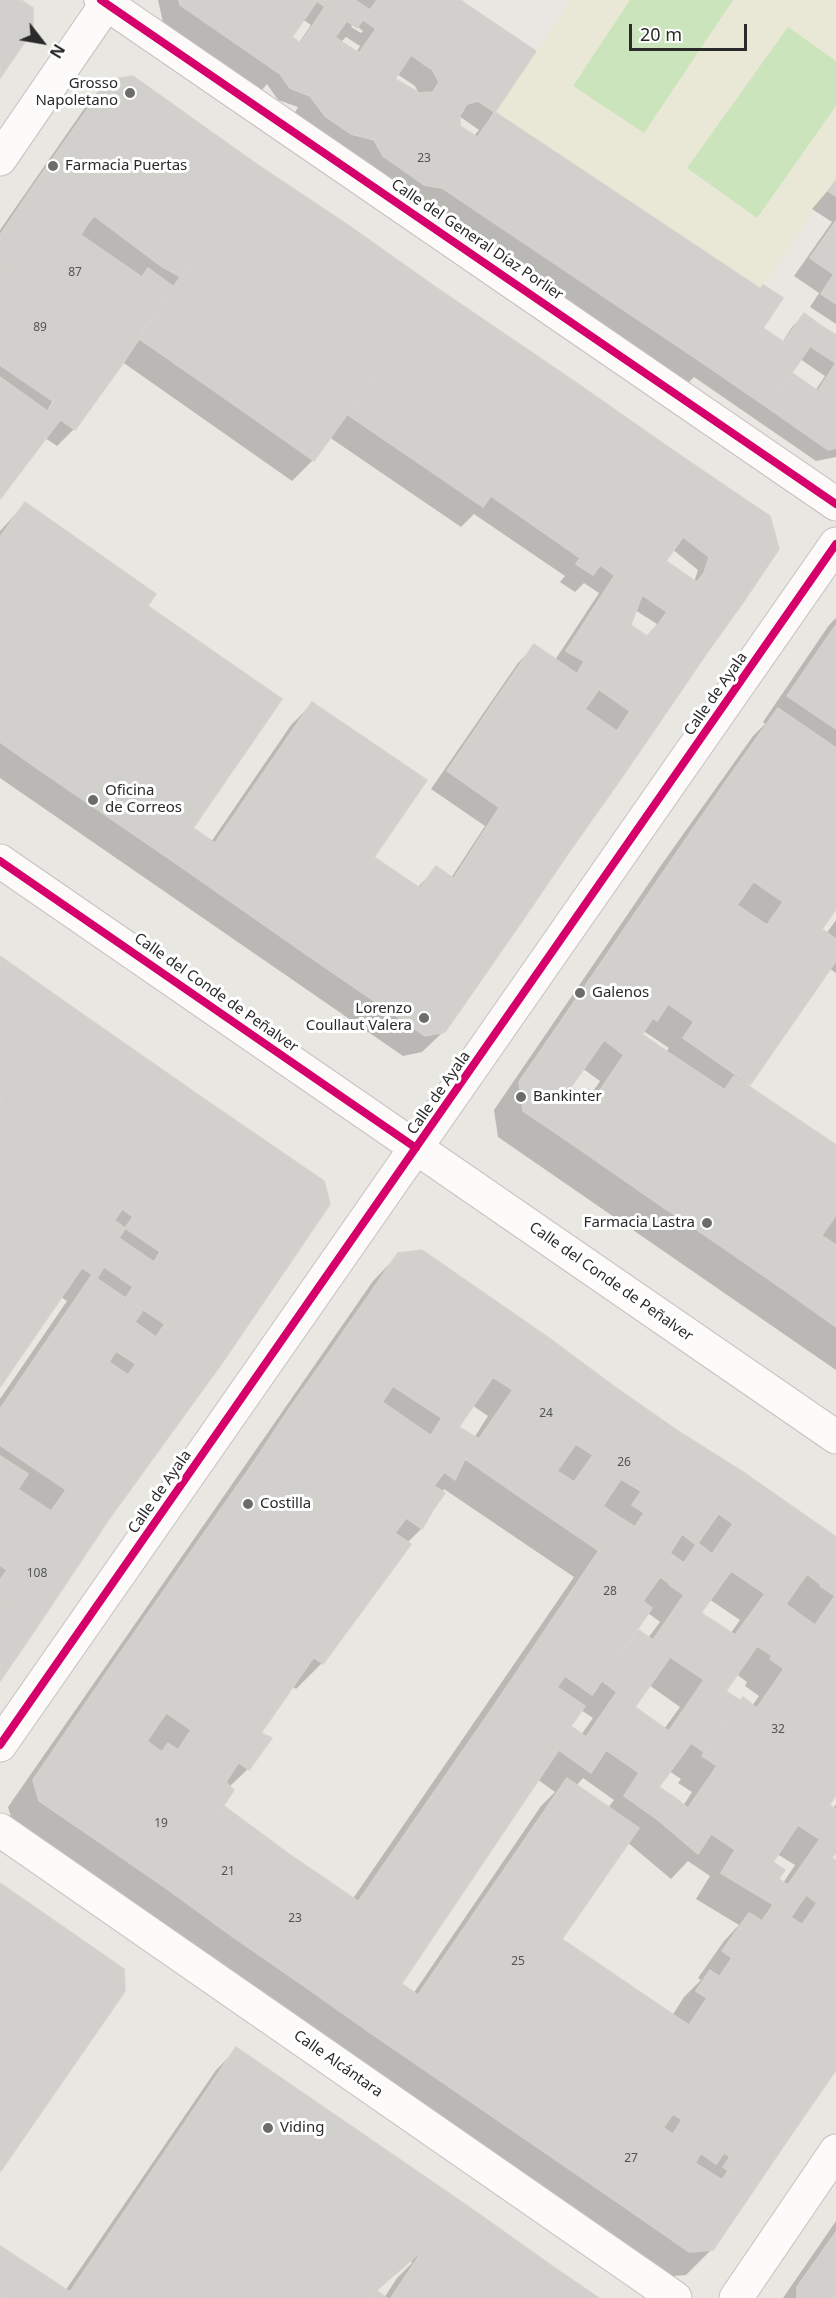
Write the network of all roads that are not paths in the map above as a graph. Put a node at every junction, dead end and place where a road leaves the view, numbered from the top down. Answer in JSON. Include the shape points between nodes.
{"nodes":[{"id":1,"x":106,"y":1,"type":"edge"},
{"id":2,"x":0,"y":159,"type":"edge"},
{"id":3,"x":836,"y":504,"type":"edge"},
{"id":4,"x":836,"y":544,"type":"edge"},
{"id":5,"x":0,"y":861,"type":"edge"},
{"id":6,"x":416,"y":1148,"type":"junction"},
{"id":7,"x":836,"y":1437,"type":"edge"},
{"id":8,"x":0,"y":1745,"type":"edge"},
{"id":9,"x":0,"y":1830,"type":"edge"},
{"id":10,"x":836,"y":2151,"type":"edge"},
{"id":11,"x":675,"y":2298,"type":"edge"},
{"id":12,"x":736,"y":2298,"type":"edge"}],
"edges":[{"from":1,"to":2,"type":"street"},
{"from":1,"to":3,"type":"street","name":"Calle del General Díaz Porlier"},
{"from":4,"to":6,"type":"street","name":"Calle de Ayala"},
{"from":5,"to":6,"type":"street","name":"Calle del Conde de Peñalver"},
{"from":6,"to":7,"type":"street","name":"Calle del Conde de Peñalver"},
{"from":6,"to":8,"type":"street","name":"Calle de Ayala"},
{"from":9,"to":11,"type":"street","name":"Calle Alcántara"},
{"from":10,"to":12,"type":"street"}]}
